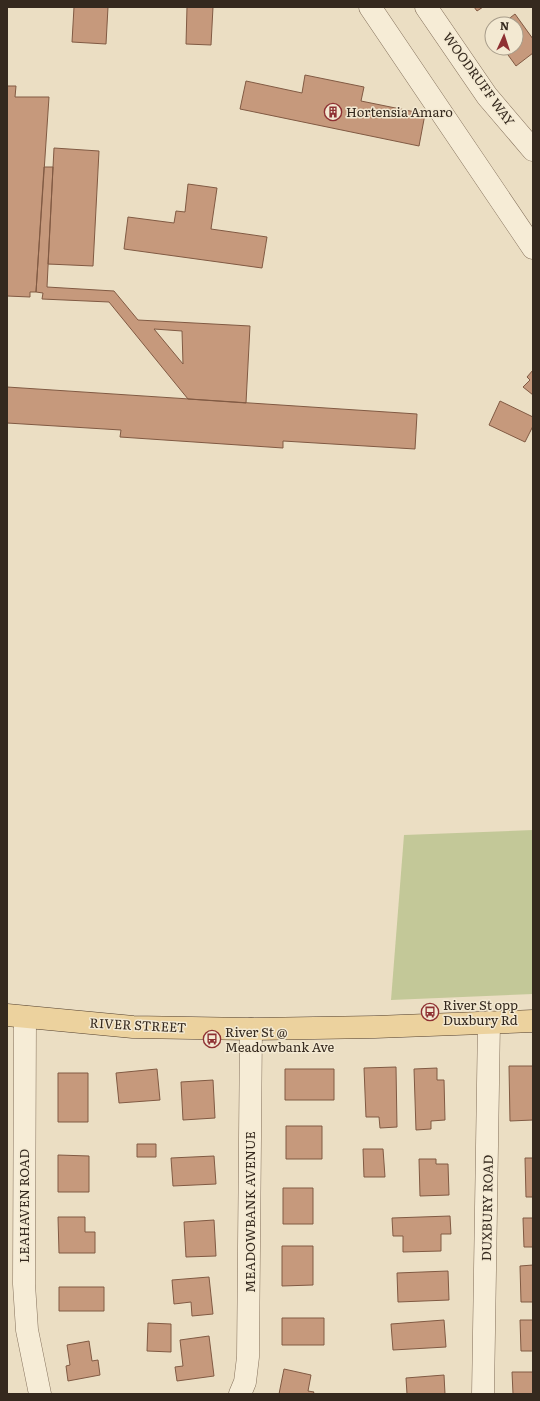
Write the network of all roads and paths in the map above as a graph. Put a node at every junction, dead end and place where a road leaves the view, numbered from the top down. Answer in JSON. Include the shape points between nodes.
{"nodes":[{"id":1,"x":370,"y":7,"type":"edge"},
{"id":2,"x":426,"y":7,"type":"edge"},
{"id":3,"x":533,"y":150,"type":"edge"},
{"id":4,"x":533,"y":248,"type":"edge"},
{"id":5,"x":16,"y":1016,"type":"edge"},
{"id":6,"x":533,"y":1021,"type":"edge"},
{"id":7,"x":490,"y":1022,"type":"junction"},
{"id":8,"x":251,"y":1029,"type":"junction"},
{"id":9,"x":40,"y":1394,"type":"edge"},
{"id":10,"x":240,"y":1394,"type":"edge"},
{"id":11,"x":483,"y":1394,"type":"edge"}],
"edges":[{"from":1,"to":4,"type":"street"},
{"from":2,"to":3,"type":"street","name":"WOODRUFF WAY","via":[[487,96]]},
{"from":5,"to":8,"type":"main road","name":"RIVER STREET","via":[[134,1027]]},
{"from":5,"to":9,"type":"street","name":"LEAHAVEN ROAD","via":[[24,1284],[27,1330]]},
{"from":6,"to":7,"type":"main road","name":"RIVER STREET"},
{"from":7,"to":8,"type":"main road","name":"RIVER STREET","via":[[375,1028]]},
{"from":7,"to":11,"type":"street","name":"DUXBURY ROAD"},
{"from":8,"to":10,"type":"street","name":"MEADOWBANK AVENUE","via":[[248,1357],[245,1382]]}]}
